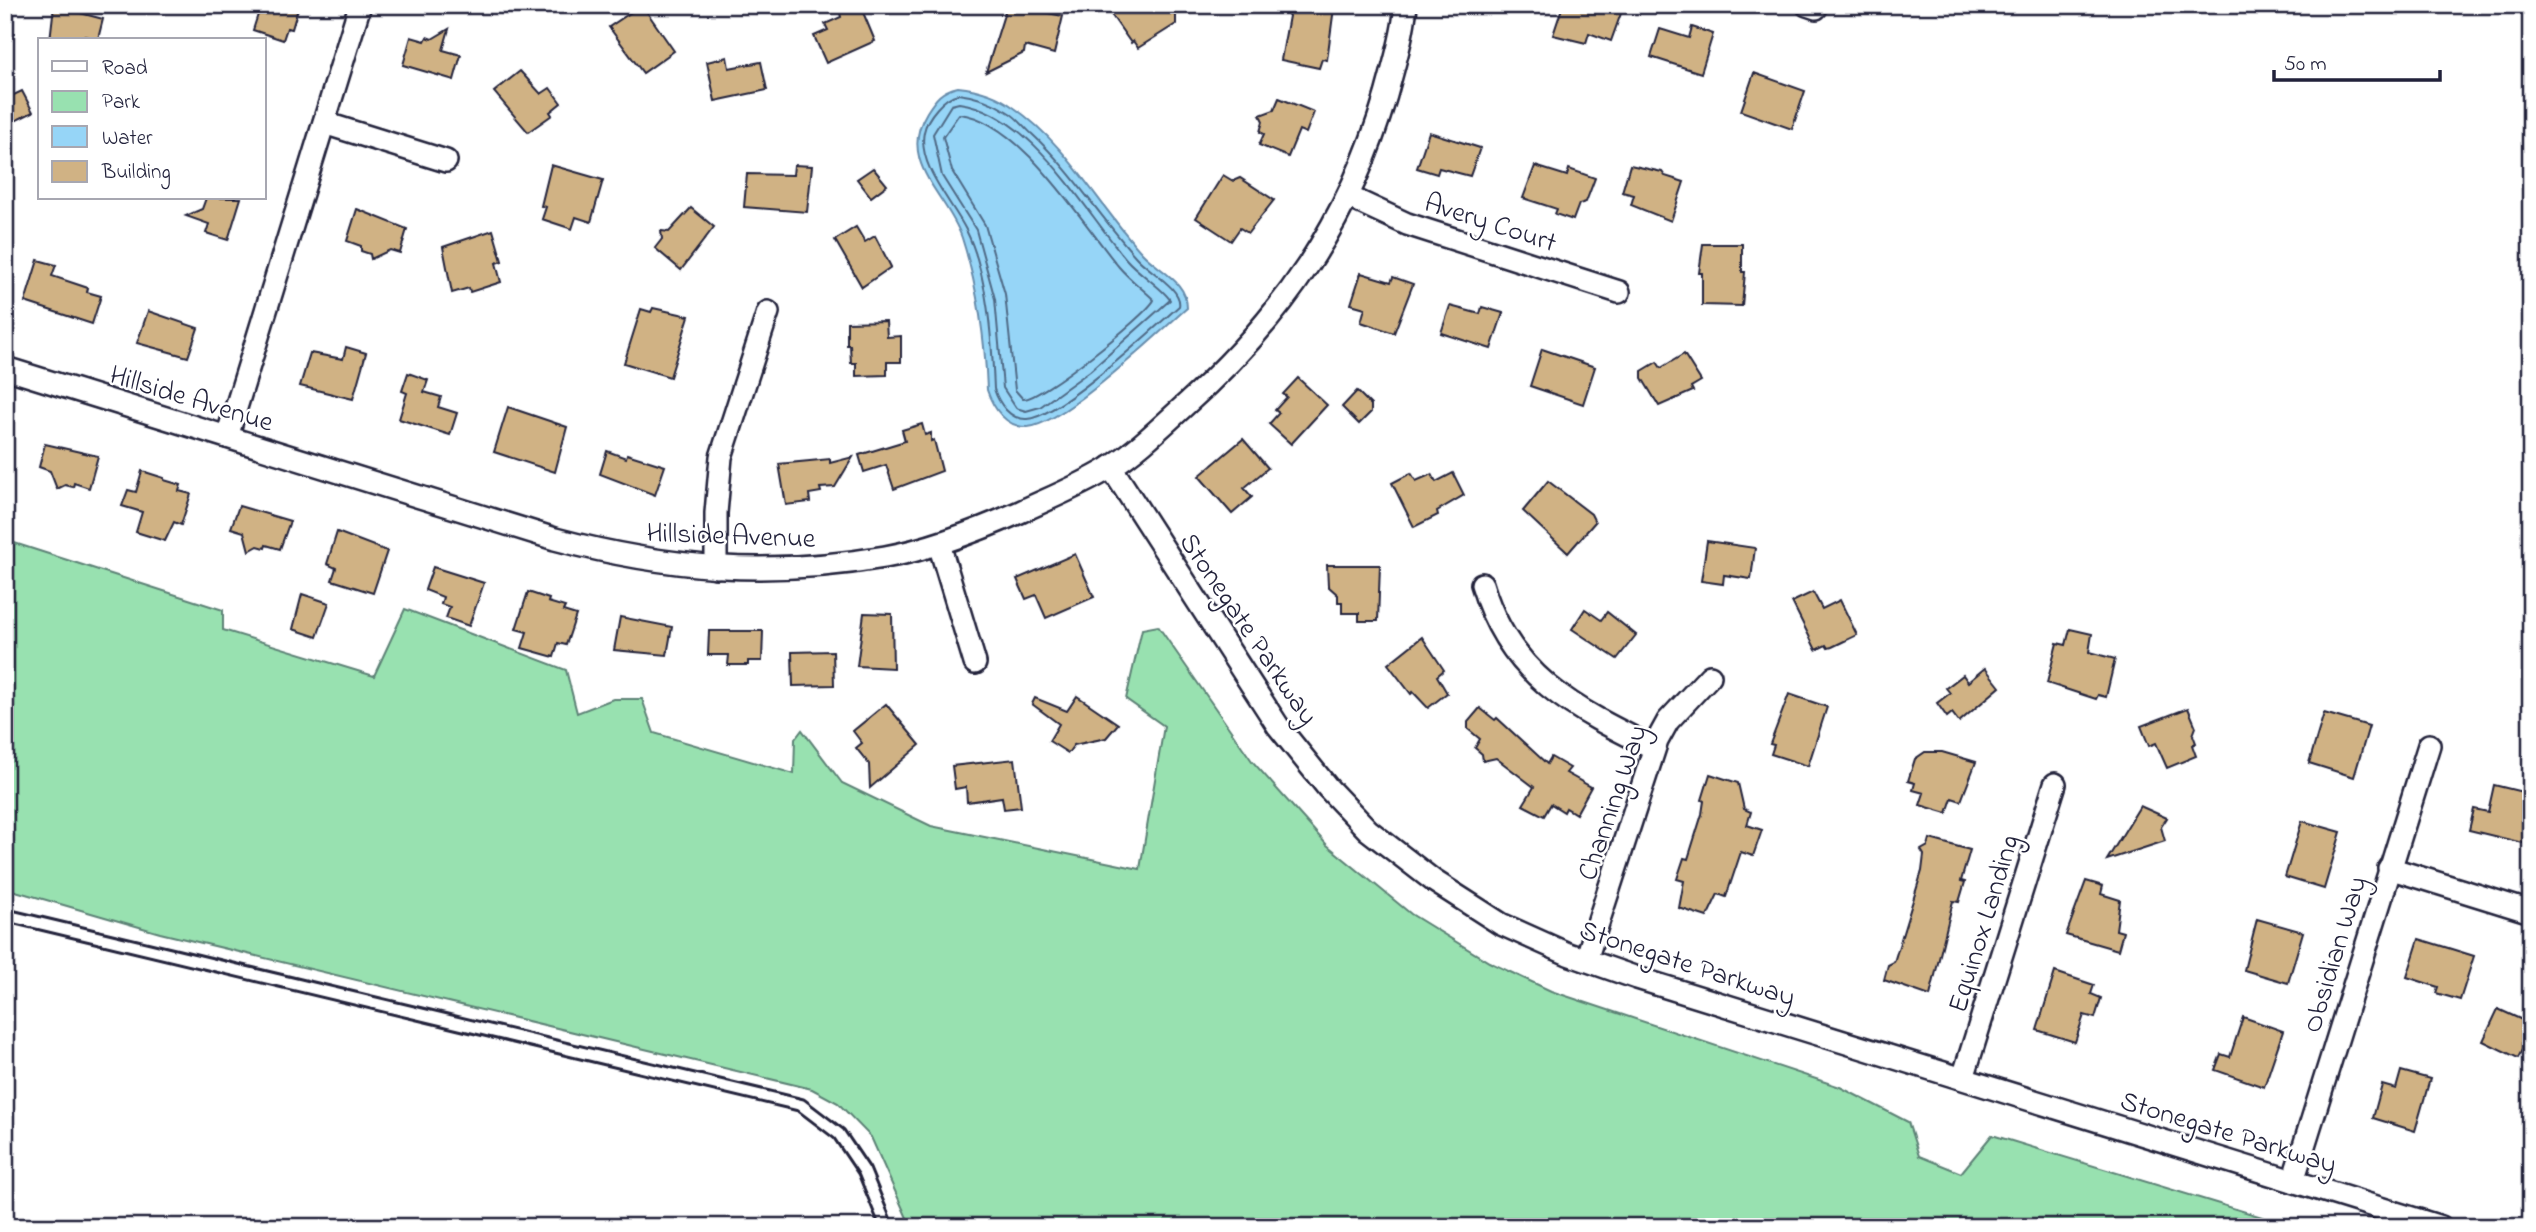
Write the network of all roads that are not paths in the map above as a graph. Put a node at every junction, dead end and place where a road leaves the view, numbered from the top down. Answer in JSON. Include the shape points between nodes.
{"nodes":[{"id":1,"x":360,"y":5,"type":"edge"},
{"id":2,"x":1406,"y":5,"type":"edge"},
{"id":3,"x":324,"y":123,"type":"junction"},
{"id":4,"x":446,"y":161,"type":"dead end"},
{"id":5,"x":1349,"y":197,"type":"junction"},
{"id":6,"x":1619,"y":292,"type":"dead end"},
{"id":7,"x":768,"y":312,"type":"dead end"},
{"id":8,"x":5,"y":368,"type":"edge"},
{"id":9,"x":227,"y":437,"type":"junction"},
{"id":10,"x":1111,"y":467,"type":"junction"},
{"id":11,"x":939,"y":544,"type":"junction"},
{"id":12,"x":716,"y":567,"type":"junction"},
{"id":13,"x":1482,"y":584,"type":"dead end"},
{"id":14,"x":975,"y":663,"type":"dead end"},
{"id":15,"x":1710,"y":676,"type":"dead end"},
{"id":16,"x":2429,"y":745,"type":"dead end"},
{"id":17,"x":1654,"y":748,"type":"junction"},
{"id":18,"x":2055,"y":784,"type":"dead end"},
{"id":19,"x":2389,"y":868,"type":"junction"},
{"id":20,"x":2531,"y":912,"type":"edge"},
{"id":21,"x":5,"y":915,"type":"edge"},
{"id":22,"x":1586,"y":960,"type":"junction"},
{"id":23,"x":1963,"y":1078,"type":"junction"},
{"id":24,"x":2293,"y":1181,"type":"junction"},
{"id":25,"x":887,"y":1227,"type":"edge"},
{"id":26,"x":2441,"y":1227,"type":"edge"}],
"edges":[{"from":1,"to":3,"type":"street"},
{"from":2,"to":5,"type":"street","name":"Hillside Avenue","via":[[1375,133]]},
{"from":3,"to":4,"type":"street"},
{"from":3,"to":9,"type":"street"},
{"from":5,"to":6,"type":"street","name":"Avery Court","via":[[1407,224]]},
{"from":5,"to":10,"type":"street","name":"Hillside Avenue","via":[[1270,321],[1218,376]]},
{"from":7,"to":12,"type":"street","via":[[721,457]]},
{"from":8,"to":9,"type":"street","name":"Hillside Avenue"},
{"from":9,"to":12,"type":"street","name":"Hillside Avenue","via":[[567,542],[624,557]]},
{"from":10,"to":11,"type":"street","name":"Hillside Avenue","via":[[994,524]]},
{"from":10,"to":22,"type":"street","name":"Stonegate Parkway","via":[[1278,726],[1339,801],[1368,830],[1485,914]]},
{"from":11,"to":12,"type":"street","name":"Hillside Avenue","via":[[886,557],[801,568]]},
{"from":11,"to":14,"type":"street"},
{"from":13,"to":17,"type":"street","via":[[1493,617],[1527,670],[1573,705]]},
{"from":15,"to":17,"type":"street","name":"Channing Way","via":[[1668,721]]},
{"from":16,"to":19,"type":"street","name":"Obsidian Way"},
{"from":17,"to":22,"type":"street","name":"Channing Way"},
{"from":18,"to":23,"type":"street","name":"Equinox Landing"},
{"from":19,"to":20,"type":"street"},
{"from":19,"to":24,"type":"street","name":"Obsidian Way"},
{"from":21,"to":25,"type":"lane","via":[[801,1105],[839,1133],[864,1171]]},
{"from":22,"to":23,"type":"street","name":"Stonegate Parkway"},
{"from":23,"to":24,"type":"street","name":"Stonegate Parkway"},
{"from":24,"to":26,"type":"street","name":"Stonegate Parkway"}]}
